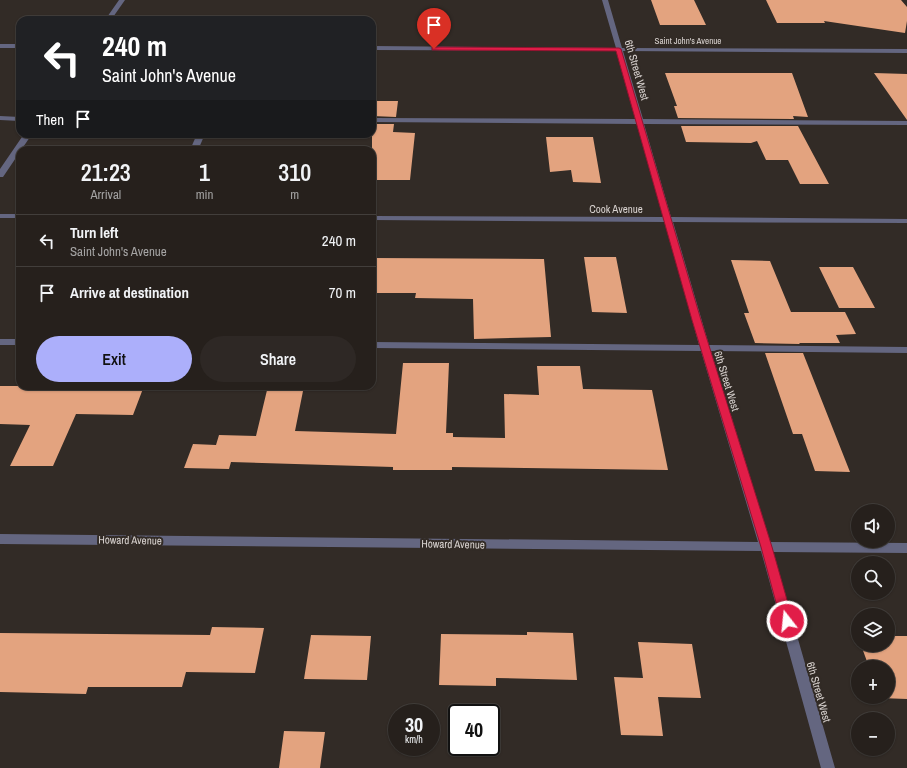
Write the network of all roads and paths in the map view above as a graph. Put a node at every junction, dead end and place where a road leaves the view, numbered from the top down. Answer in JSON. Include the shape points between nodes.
{"nodes":[{"id":1,"x":122,"y":0,"type":"edge"},
{"id":2,"x":605,"y":0,"type":"edge"},
{"id":3,"x":111,"y":16,"type":"edge"},
{"id":4,"x":0,"y":46,"type":"edge"},
{"id":5,"x":16,"y":46,"type":"edge"},
{"id":6,"x":376,"y":48,"type":"edge"},
{"id":7,"x":619,"y":49,"type":"junction"},
{"id":8,"x":907,"y":51,"type":"edge"},
{"id":9,"x":0,"y":118,"type":"edge"},
{"id":10,"x":16,"y":119,"type":"edge"},
{"id":11,"x":376,"y":120,"type":"edge"},
{"id":12,"x":639,"y":122,"type":"junction"},
{"id":13,"x":907,"y":123,"type":"edge"},
{"id":14,"x":16,"y":152,"type":"edge"},
{"id":15,"x":0,"y":175,"type":"edge"},
{"id":16,"x":0,"y":216,"type":"edge"},
{"id":17,"x":16,"y":216,"type":"edge"},
{"id":18,"x":376,"y":218,"type":"edge"},
{"id":19,"x":667,"y":220,"type":"junction"},
{"id":20,"x":907,"y":221,"type":"edge"},
{"id":21,"x":0,"y":342,"type":"edge"},
{"id":22,"x":16,"y":342,"type":"edge"},
{"id":23,"x":376,"y":345,"type":"edge"},
{"id":24,"x":705,"y":348,"type":"junction"},
{"id":25,"x":907,"y":350,"type":"edge"},
{"id":26,"x":0,"y":539,"type":"edge"},
{"id":27,"x":766,"y":547,"type":"junction"},
{"id":28,"x":907,"y":548,"type":"edge"},
{"id":29,"x":828,"y":768,"type":"edge"}],
"edges":[{"from":1,"to":3,"type":"street"},
{"from":2,"to":7,"type":"street","name":"6th Street West"},
{"from":4,"to":5,"type":"street"},
{"from":6,"to":7,"type":"street","name":"Saint John's Avenue"},
{"from":7,"to":8,"type":"street","name":"Saint John's Avenue"},
{"from":7,"to":12,"type":"street","name":"6th Street West"},
{"from":9,"to":10,"type":"street"},
{"from":11,"to":12,"type":"street"},
{"from":12,"to":13,"type":"street"},
{"from":12,"to":19,"type":"street","name":"6th Street West"},
{"from":14,"to":15,"type":"street"},
{"from":16,"to":17,"type":"street"},
{"from":18,"to":19,"type":"street","name":"Cook Avenue"},
{"from":19,"to":20,"type":"street","name":"Cook Avenue"},
{"from":19,"to":24,"type":"street","name":"6th Street West"},
{"from":21,"to":22,"type":"street"},
{"from":23,"to":24,"type":"street"},
{"from":24,"to":25,"type":"street"},
{"from":24,"to":27,"type":"street","name":"6th Street West"},
{"from":26,"to":27,"type":"street","name":"Howard Avenue"},
{"from":27,"to":28,"type":"street","name":"Howard Avenue"},
{"from":27,"to":29,"type":"street","name":"6th Street West"}]}
